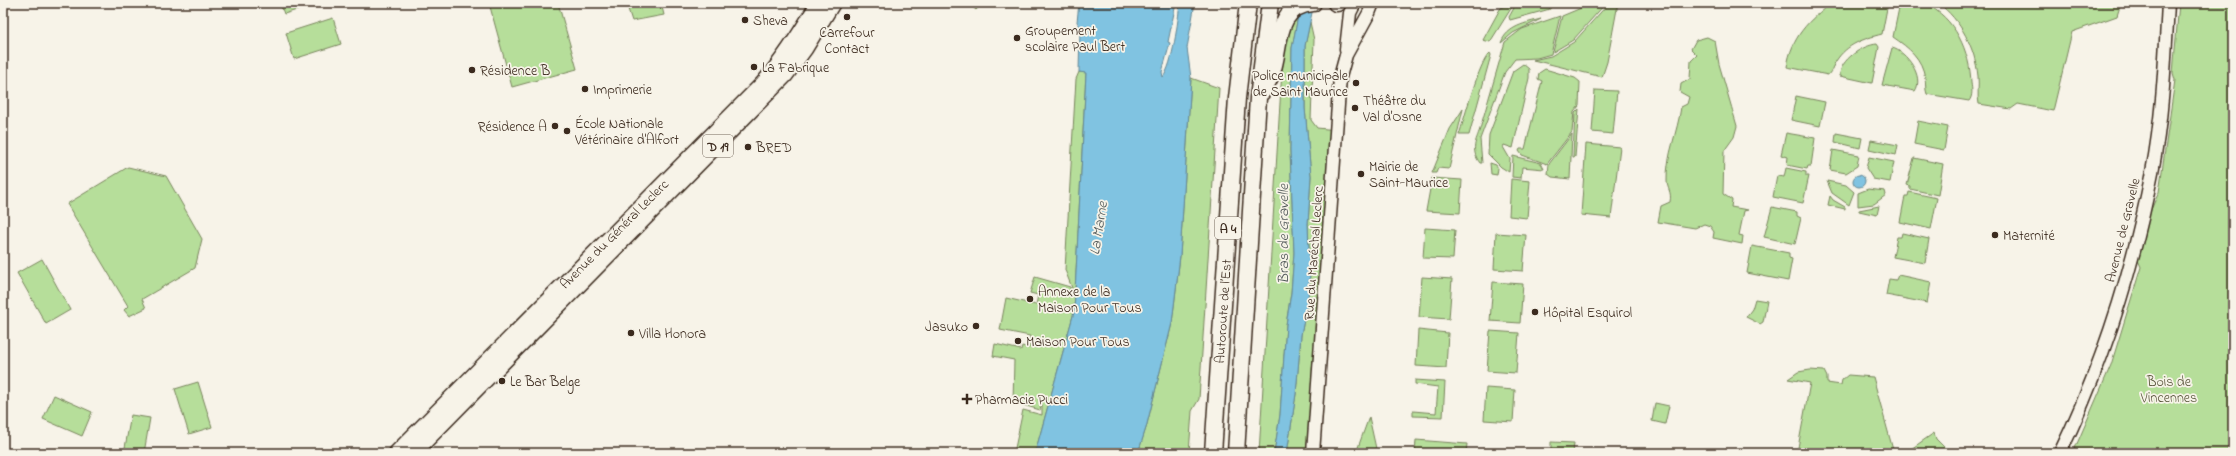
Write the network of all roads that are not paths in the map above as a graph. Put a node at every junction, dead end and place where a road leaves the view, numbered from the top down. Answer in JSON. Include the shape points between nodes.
{"nodes":[{"id":1,"x":818,"y":3,"type":"edge"},
{"id":2,"x":833,"y":3,"type":"edge"},
{"id":3,"x":1248,"y":3,"type":"edge"},
{"id":4,"x":1270,"y":3,"type":"edge"},
{"id":5,"x":1312,"y":3,"type":"edge"},
{"id":6,"x":1355,"y":3,"type":"edge"},
{"id":7,"x":1373,"y":3,"type":"edge"},
{"id":8,"x":2168,"y":3,"type":"edge"},
{"id":9,"x":1346,"y":55,"type":"junction"},
{"id":10,"x":1258,"y":98,"type":"junction"},
{"id":11,"x":597,"y":249,"type":"junction"},
{"id":12,"x":588,"y":277,"type":"junction"},
{"id":13,"x":396,"y":453,"type":"edge"},
{"id":14,"x":414,"y":453,"type":"edge"},
{"id":15,"x":1213,"y":453,"type":"edge"},
{"id":16,"x":1236,"y":453,"type":"edge"},
{"id":17,"x":1314,"y":453,"type":"edge"},
{"id":18,"x":2060,"y":453,"type":"edge"}],
"edges":[{"from":1,"to":11,"type":"main road","name":"Avenue du Général Leclerc","number":"D 19","via":[[777,67]]},
{"from":2,"to":12,"type":"main road","name":"Avenue du Général Leclerc","number":"D 19","via":[[786,75]]},
{"from":3,"to":15,"type":"highway","name":"Autoroute de l’Est","number":"A 4","via":[[1237,98]]},
{"from":4,"to":10,"type":"highway","name":"Autoroute de l’Est","number":"A 4"},
{"from":5,"to":10,"type":"highway","via":[[1293,10],[1284,22],[1272,72]]},
{"from":6,"to":9,"type":"street","name":"Rue du Maréchal Leclerc","via":[[1350,13]]},
{"from":7,"to":9,"type":"street","name":"Rue du Maréchal Leclerc"},
{"from":8,"to":18,"type":"street","name":"Avenue de Gravelle","via":[[2162,94],[2152,171],[2135,247],[2100,360],[2076,421]]},
{"from":9,"to":17,"type":"street","name":"Rue du Maréchal Leclerc","via":[[1341,70],[1337,114]]},
{"from":10,"to":16,"type":"highway","name":"Autoroute de l’Est","number":"A 4"},
{"from":11,"to":12,"type":"main road"},
{"from":11,"to":13,"type":"main road","name":"Avenue du Général Leclerc","number":"D 19"},
{"from":12,"to":14,"type":"main road","name":"Avenue du Général Leclerc","number":"D 19"}]}
